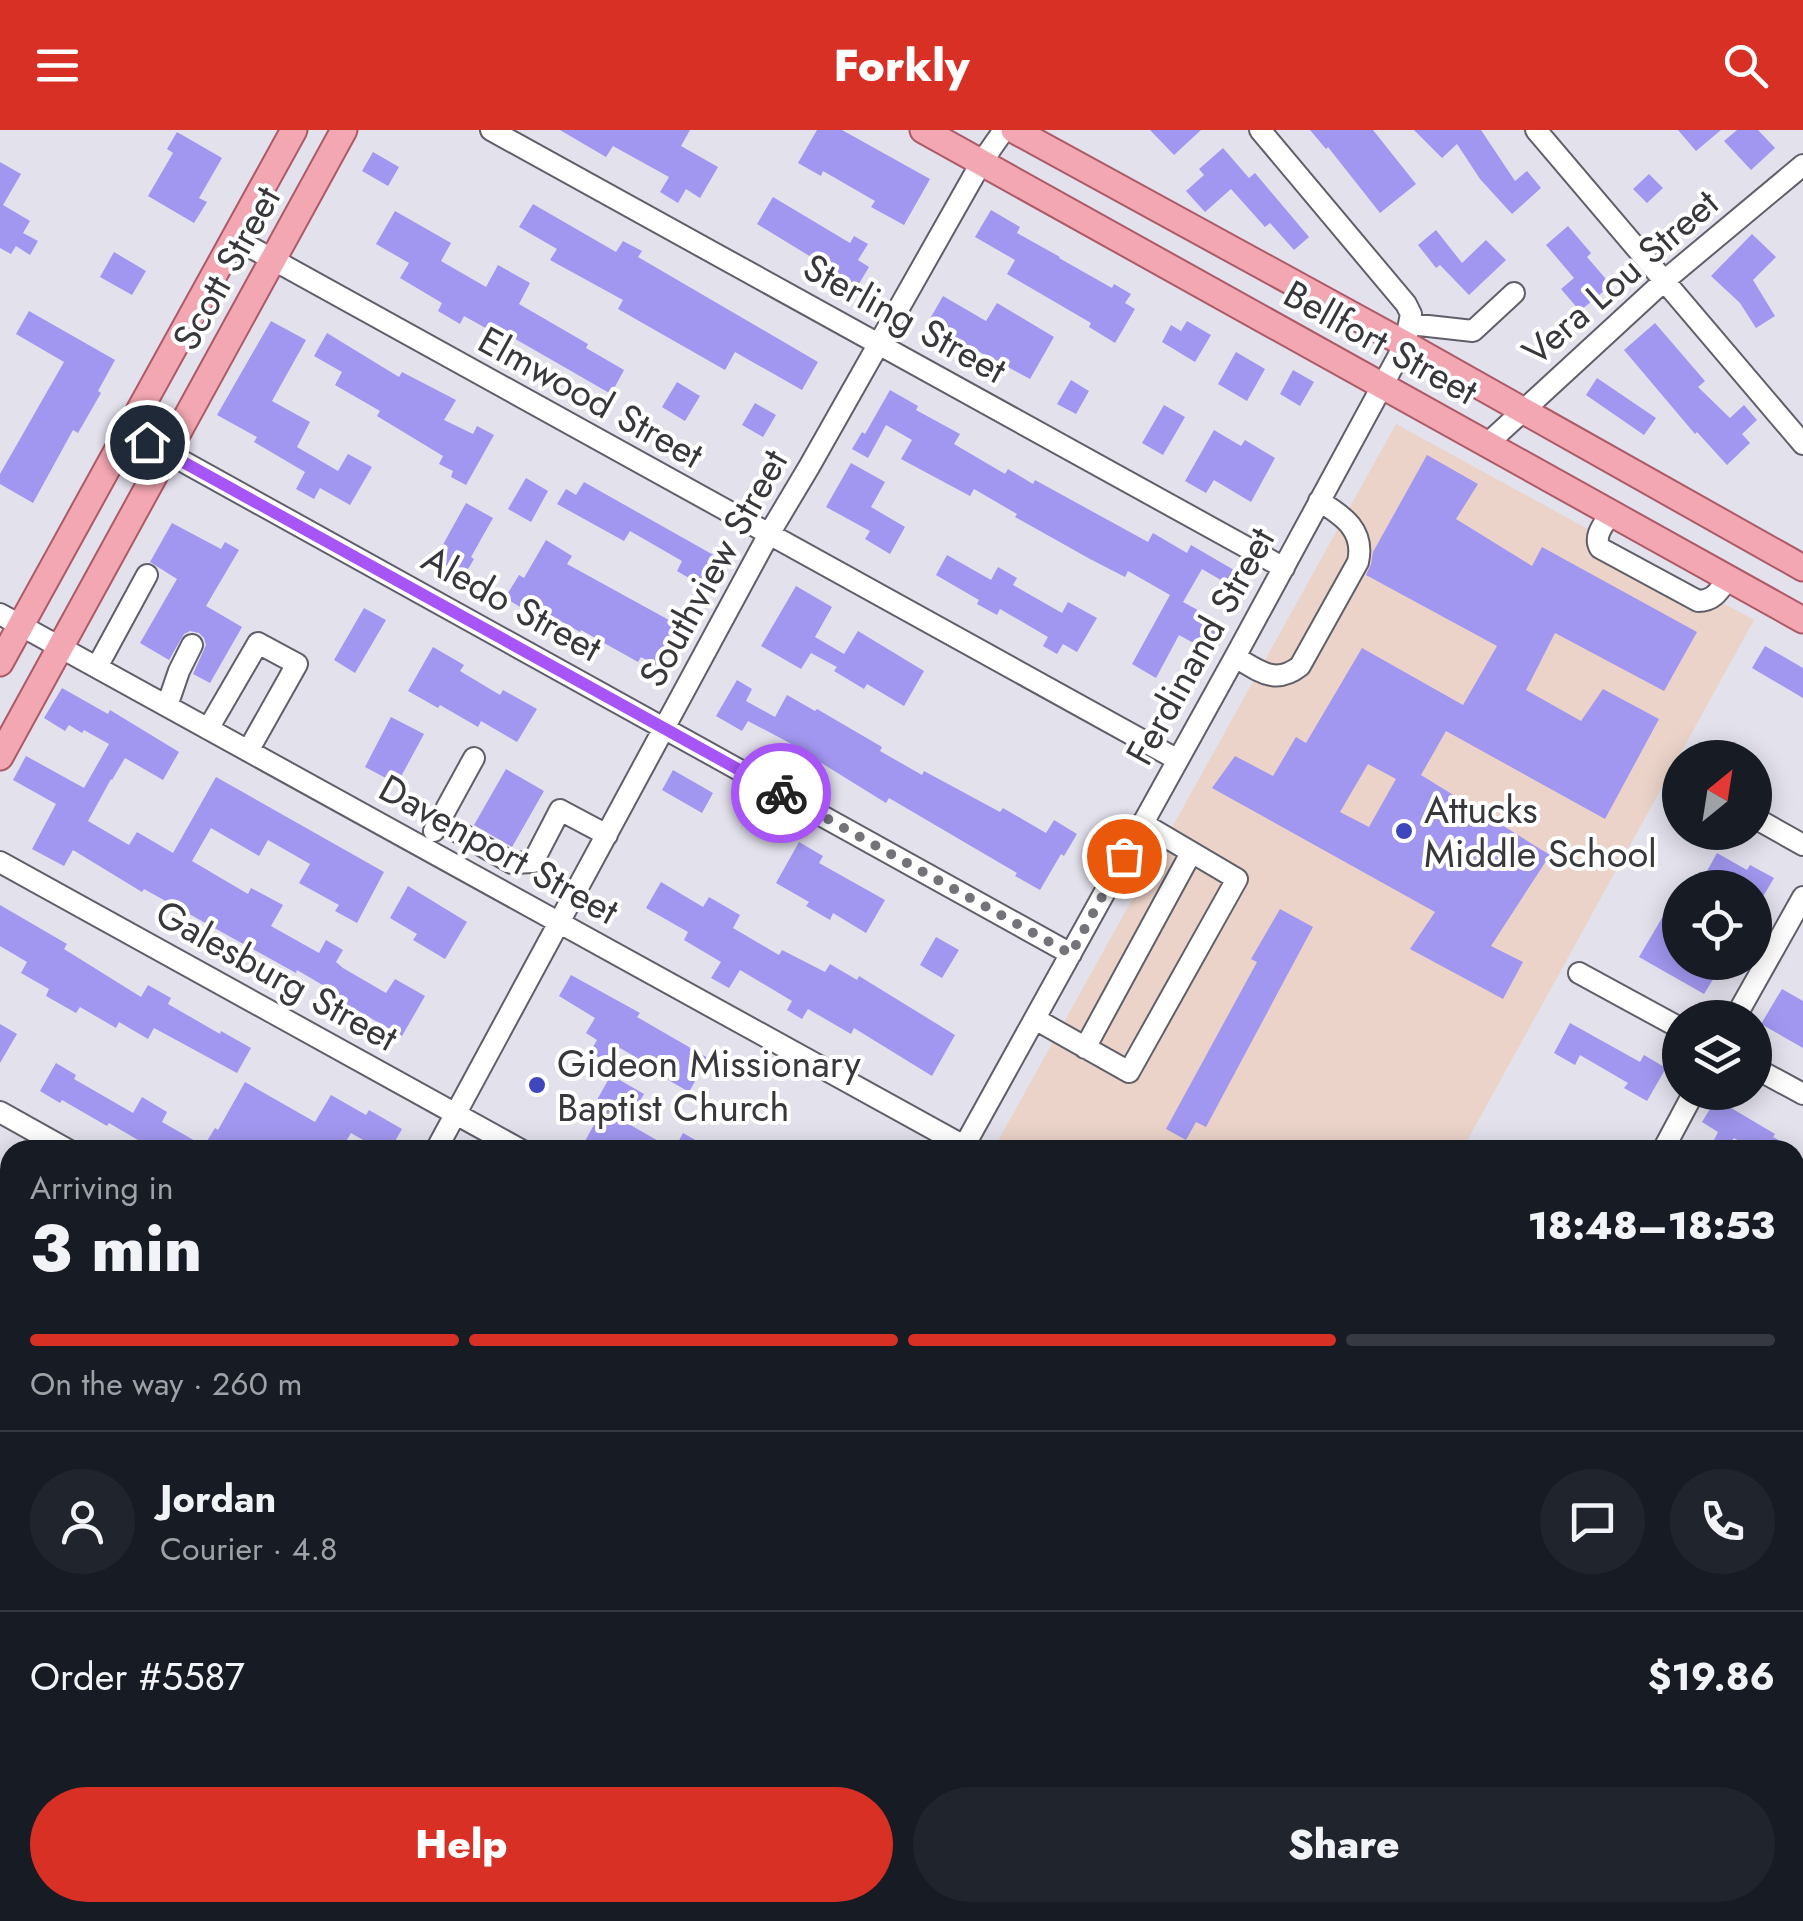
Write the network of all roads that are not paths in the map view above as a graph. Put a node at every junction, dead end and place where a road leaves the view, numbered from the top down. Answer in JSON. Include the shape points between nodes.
{"nodes":[{"id":1,"x":294,"y":130,"type":"edge"},
{"id":2,"x":344,"y":130,"type":"edge"},
{"id":3,"x":491,"y":130,"type":"edge"},
{"id":4,"x":922,"y":130,"type":"edge"},
{"id":5,"x":1004,"y":130,"type":"edge"},
{"id":6,"x":1014,"y":130,"type":"edge"},
{"id":7,"x":1260,"y":130,"type":"edge"},
{"id":8,"x":1536,"y":130,"type":"edge"},
{"id":9,"x":981,"y":163,"type":"junction"},
{"id":10,"x":1803,"y":164,"type":"edge"},
{"id":11,"x":1206,"y":236,"type":"junction"},
{"id":12,"x":234,"y":238,"type":"junction"},
{"id":13,"x":273,"y":261,"type":"junction"},
{"id":14,"x":1185,"y":274,"type":"junction"},
{"id":15,"x":1664,"y":281,"type":"junction"},
{"id":16,"x":1514,"y":293,"type":"dead end"},
{"id":17,"x":1408,"y":334,"type":"junction"},
{"id":18,"x":878,"y":344,"type":"junction"},
{"id":19,"x":1383,"y":385,"type":"junction"},
{"id":20,"x":1522,"y":411,"type":"junction"},
{"id":21,"x":128,"y":431,"type":"junction"},
{"id":22,"x":1486,"y":444,"type":"junction"},
{"id":23,"x":1803,"y":444,"type":"edge"},
{"id":24,"x":166,"y":453,"type":"junction"},
{"id":25,"x":1320,"y":501,"type":"junction"},
{"id":26,"x":1611,"y":513,"type":"junction"},
{"id":27,"x":1734,"y":531,"type":"junction"},
{"id":28,"x":768,"y":534,"type":"junction"},
{"id":29,"x":1284,"y":568,"type":"junction"},
{"id":30,"x":1803,"y":568,"type":"edge"},
{"id":31,"x":1720,"y":574,"type":"junction"},
{"id":32,"x":147,"y":575,"type":"dead end"},
{"id":33,"x":10,"y":620,"type":"edge"},
{"id":34,"x":1803,"y":620,"type":"edge"},
{"id":35,"x":192,"y":644,"type":"dead end"},
{"id":36,"x":60,"y":647,"type":"junction"},
{"id":37,"x":1235,"y":657,"type":"junction"},
{"id":38,"x":0,"y":663,"type":"edge"},
{"id":39,"x":97,"y":667,"type":"junction"},
{"id":40,"x":168,"y":706,"type":"junction"},
{"id":41,"x":208,"y":728,"type":"junction"},
{"id":42,"x":664,"y":728,"type":"junction"},
{"id":43,"x":248,"y":751,"type":"junction"},
{"id":44,"x":0,"y":757,"type":"edge"},
{"id":45,"x":474,"y":758,"type":"dead end"},
{"id":46,"x":1178,"y":760,"type":"junction"},
{"id":47,"x":439,"y":822,"type":"junction"},
{"id":48,"x":1142,"y":823,"type":"junction"},
{"id":49,"x":1772,"y":828,"type":"edge"},
{"id":50,"x":607,"y":835,"type":"junction"},
{"id":51,"x":1803,"y":845,"type":"edge"},
{"id":52,"x":424,"y":848,"type":"junction"},
{"id":53,"x":1192,"y":853,"type":"junction"},
{"id":54,"x":0,"y":862,"type":"edge"},
{"id":55,"x":512,"y":863,"type":"junction"},
{"id":56,"x":499,"y":889,"type":"junction"},
{"id":57,"x":1803,"y":897,"type":"edge"},
{"id":58,"x":558,"y":921,"type":"junction"},
{"id":59,"x":1071,"y":954,"type":"junction"},
{"id":60,"x":1579,"y":974,"type":"dead end"},
{"id":61,"x":1745,"y":1000,"type":"edge"},
{"id":62,"x":1662,"y":1018,"type":"edge"},
{"id":63,"x":1035,"y":1020,"type":"junction"},
{"id":64,"x":1085,"y":1048,"type":"junction"},
{"id":65,"x":1772,"y":1077,"type":"edge"},
{"id":66,"x":1803,"y":1094,"type":"edge"},
{"id":67,"x":1684,"y":1110,"type":"edge"},
{"id":68,"x":0,"y":1112,"type":"edge"},
{"id":69,"x":456,"y":1114,"type":"junction"},
{"id":70,"x":50,"y":1140,"type":"edge"},
{"id":71,"x":442,"y":1140,"type":"edge"},
{"id":72,"x":503,"y":1140,"type":"edge"},
{"id":73,"x":949,"y":1140,"type":"edge"},
{"id":74,"x":968,"y":1140,"type":"edge"},
{"id":75,"x":1668,"y":1140,"type":"edge"}],
"edges":[{"from":1,"to":12,"type":"main road","name":"Scott Street"},
{"from":2,"to":13,"type":"main road","name":"Scott Street"},
{"from":3,"to":18,"type":"street","name":"Sterling Street"},
{"from":4,"to":9,"type":"main road","name":"Bellfort Street"},
{"from":5,"to":9,"type":"street","name":"Southview Street"},
{"from":6,"to":11,"type":"main road","name":"Bellfort Street"},
{"from":7,"to":17,"type":"street","via":[[1396,290],[1411,314]]},
{"from":8,"to":15,"type":"street"},
{"from":9,"to":14,"type":"main road","name":"Bellfort Street"},
{"from":9,"to":18,"type":"street","name":"Southview Street"},
{"from":10,"to":15,"type":"street","name":"Vera Lou Street"},
{"from":11,"to":14,"type":"main road"},
{"from":11,"to":17,"type":"main road","name":"Bellfort Street"},
{"from":12,"to":13,"type":"street","name":"Elmwood Street"},
{"from":12,"to":21,"type":"main road","name":"Scott Street"},
{"from":13,"to":24,"type":"main road","name":"Scott Street"},
{"from":13,"to":28,"type":"street","name":"Elmwood Street"},
{"from":14,"to":19,"type":"main road","name":"Bellfort Street"},
{"from":15,"to":20,"type":"street","name":"Vera Lou Street"},
{"from":15,"to":23,"type":"street"},
{"from":16,"to":17,"type":"street","via":[[1473,331]]},
{"from":17,"to":19,"type":"street","name":"Ferdinand Street"},
{"from":17,"to":20,"type":"main road","name":"Bellfort Street"},
{"from":18,"to":28,"type":"street","name":"Southview Street"},
{"from":18,"to":29,"type":"street","name":"Sterling Street"},
{"from":19,"to":22,"type":"main road","name":"Bellfort Street"},
{"from":19,"to":25,"type":"street","name":"Ferdinand Street"},
{"from":20,"to":22,"type":"street","name":"Vera Lou Street"},
{"from":20,"to":27,"type":"main road","name":"Bellfort Street"},
{"from":21,"to":24,"type":"street","name":"Aledo Street"},
{"from":21,"to":33,"type":"main road","name":"Scott Street"},
{"from":22,"to":26,"type":"main road","name":"Bellfort Street"},
{"from":24,"to":36,"type":"main road","name":"Scott Street"},
{"from":24,"to":42,"type":"street","name":"Aledo Street"},
{"from":25,"to":29,"type":"street","name":"Ferdinand Street"},
{"from":25,"to":37,"type":"street","via":[[1351,524],[1361,550],[1358,562],[1294,671],[1273,676]]},
{"from":26,"to":31,"type":"main road","name":"Bellfort Street"},
{"from":26,"to":31,"type":"street","via":[[1598,536],[1600,548],[1698,602],[1717,595]]},
{"from":27,"to":30,"type":"main road","name":"Bellfort Street"},
{"from":27,"to":31,"type":"main road"},
{"from":28,"to":42,"type":"street","name":"Southview Street"},
{"from":28,"to":46,"type":"street","name":"Elmwood Street"},
{"from":29,"to":37,"type":"street","name":"Ferdinand Street"},
{"from":31,"to":34,"type":"main road","name":"Bellfort Street"},
{"from":32,"to":39,"type":"street"},
{"from":33,"to":36,"type":"street","name":"Davenport Street"},
{"from":33,"to":38,"type":"main road","name":"Scott Street"},
{"from":35,"to":40,"type":"street"},
{"from":36,"to":39,"type":"street","name":"Davenport Street"},
{"from":36,"to":44,"type":"main road","name":"Scott Street"},
{"from":37,"to":46,"type":"street","name":"Ferdinand Street"},
{"from":39,"to":40,"type":"street","name":"Davenport Street"},
{"from":40,"to":41,"type":"street","name":"Davenport Street"},
{"from":41,"to":43,"type":"street","name":"Davenport Street"},
{"from":41,"to":43,"type":"street","via":[[258,643],[297,664]]},
{"from":42,"to":50,"type":"street","name":"Southview Street"},
{"from":42,"to":59,"type":"street","name":"Aledo Street"},
{"from":43,"to":52,"type":"street","name":"Davenport Street"},
{"from":45,"to":47,"type":"street"},
{"from":46,"to":48,"type":"street","name":"Ferdinand Street"},
{"from":47,"to":52,"type":"street"},
{"from":47,"to":55,"type":"street"},
{"from":48,"to":53,"type":"street"},
{"from":48,"to":59,"type":"street","name":"Ferdinand Street"},
{"from":49,"to":51,"type":"street"},
{"from":50,"to":55,"type":"street","via":[[560,810],[533,862]]},
{"from":50,"to":58,"type":"street","name":"Southview Street"},
{"from":52,"to":56,"type":"street","name":"Davenport Street"},
{"from":53,"to":64,"type":"street"},
{"from":53,"to":64,"type":"street","via":[[1237,879],[1129,1072]]},
{"from":54,"to":69,"type":"street","name":"Galesburg Street"},
{"from":55,"to":56,"type":"street"},
{"from":56,"to":58,"type":"street","name":"Davenport Street"},
{"from":57,"to":61,"type":"street"},
{"from":58,"to":69,"type":"street","name":"Southview Street"},
{"from":58,"to":73,"type":"street","name":"Davenport Street"},
{"from":59,"to":63,"type":"street","name":"Ferdinand Street"},
{"from":60,"to":62,"type":"street"},
{"from":63,"to":64,"type":"street"},
{"from":63,"to":74,"type":"street","name":"Ferdinand Street"},
{"from":65,"to":66,"type":"street"},
{"from":67,"to":75,"type":"street"},
{"from":68,"to":70,"type":"street"},
{"from":69,"to":71,"type":"street","name":"Southview Street"},
{"from":69,"to":72,"type":"street","name":"Galesburg Street"}]}
